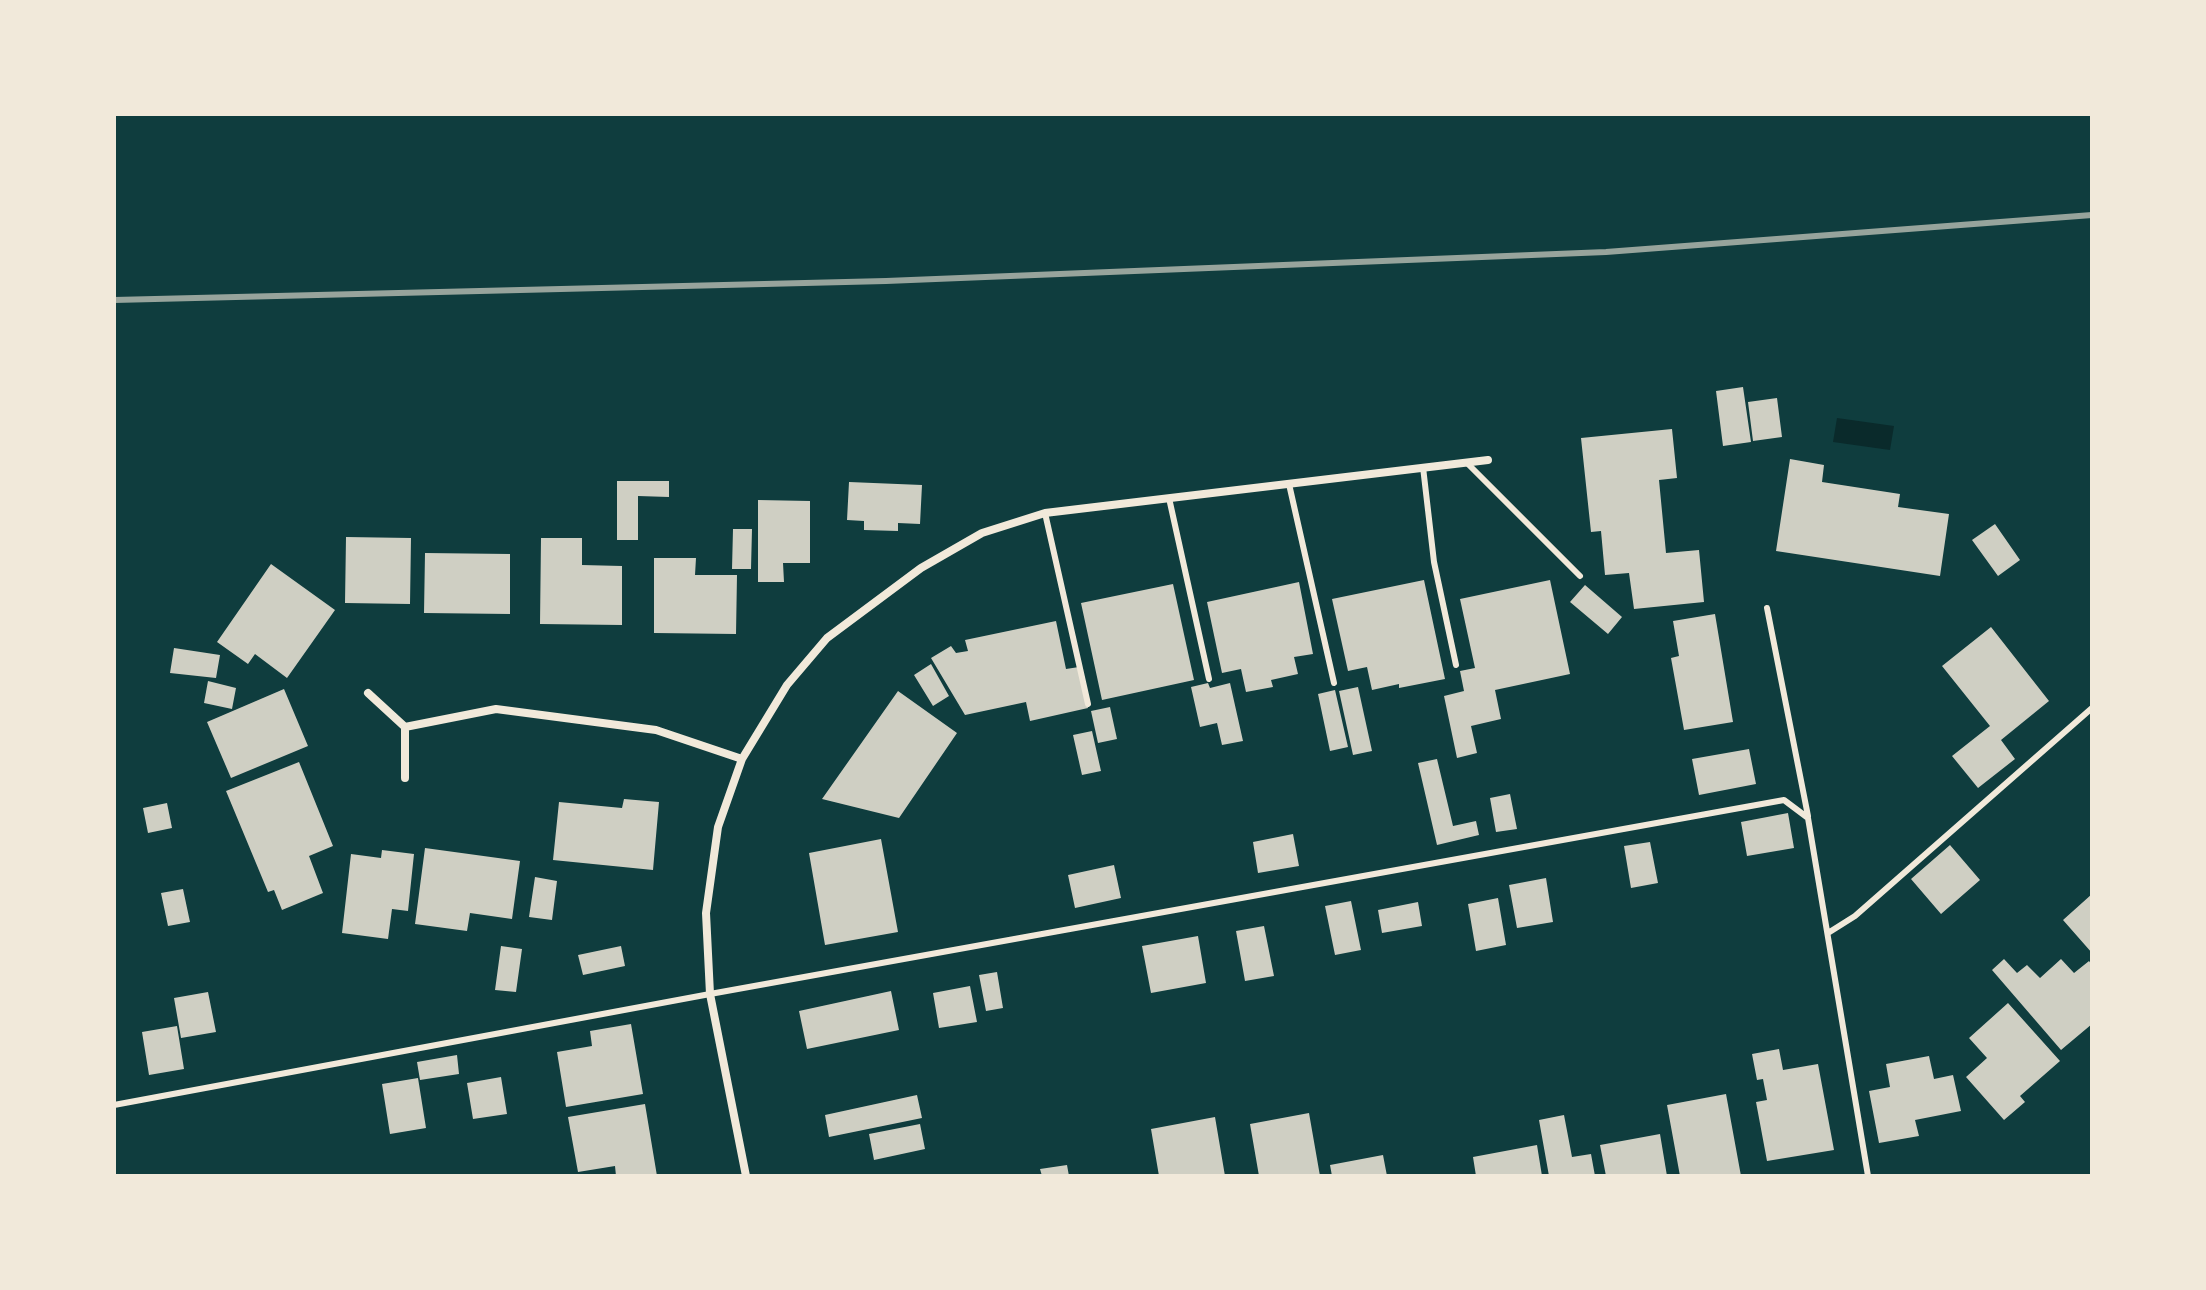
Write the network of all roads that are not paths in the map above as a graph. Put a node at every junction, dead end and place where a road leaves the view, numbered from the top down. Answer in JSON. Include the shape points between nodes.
{"nodes":[{"id":1,"x":1488,"y":460,"type":"dead end"},
{"id":2,"x":1466,"y":462,"type":"junction"},
{"id":3,"x":1423,"y":467,"type":"junction"},
{"id":4,"x":1289,"y":484,"type":"junction"},
{"id":5,"x":1169,"y":498,"type":"junction"},
{"id":6,"x":1045,"y":513,"type":"junction"},
{"id":7,"x":1580,"y":576,"type":"dead end"},
{"id":8,"x":1767,"y":608,"type":"dead end"},
{"id":9,"x":1456,"y":665,"type":"dead end"},
{"id":10,"x":1209,"y":679,"type":"dead end"},
{"id":11,"x":1334,"y":683,"type":"dead end"},
{"id":12,"x":368,"y":693,"type":"dead end"},
{"id":13,"x":1088,"y":704,"type":"dead end"},
{"id":14,"x":2092,"y":708,"type":"edge"},
{"id":15,"x":405,"y":727,"type":"junction"},
{"id":16,"x":742,"y":759,"type":"junction"},
{"id":17,"x":405,"y":778,"type":"dead end"},
{"id":18,"x":1808,"y":818,"type":"junction"},
{"id":19,"x":1828,"y":933,"type":"junction"},
{"id":20,"x":710,"y":994,"type":"junction"},
{"id":21,"x":114,"y":1105,"type":"edge"},
{"id":22,"x":746,"y":1176,"type":"edge"},
{"id":23,"x":1868,"y":1176,"type":"edge"}],
"edges":[{"from":1,"to":2,"type":"street"},
{"from":2,"to":3,"type":"street"},
{"from":2,"to":7,"type":"lane"},
{"from":3,"to":4,"type":"street"},
{"from":3,"to":9,"type":"lane","via":[[1434,562]]},
{"from":4,"to":5,"type":"street"},
{"from":4,"to":11,"type":"lane"},
{"from":5,"to":6,"type":"street"},
{"from":5,"to":10,"type":"lane"},
{"from":6,"to":13,"type":"lane"},
{"from":6,"to":16,"type":"street","via":[[982,533],[921,568],[827,638],[787,685]]},
{"from":8,"to":18,"type":"lane"},
{"from":12,"to":15,"type":"street"},
{"from":14,"to":19,"type":"lane","via":[[1855,916]]},
{"from":15,"to":16,"type":"street","via":[[496,709],[656,730]]},
{"from":15,"to":17,"type":"street"},
{"from":16,"to":20,"type":"street","via":[[718,827],[706,913]]},
{"from":18,"to":19,"type":"lane"},
{"from":18,"to":20,"type":"lane","via":[[1784,800]]},
{"from":19,"to":23,"type":"lane"},
{"from":20,"to":21,"type":"lane"},
{"from":20,"to":22,"type":"street"}]}
